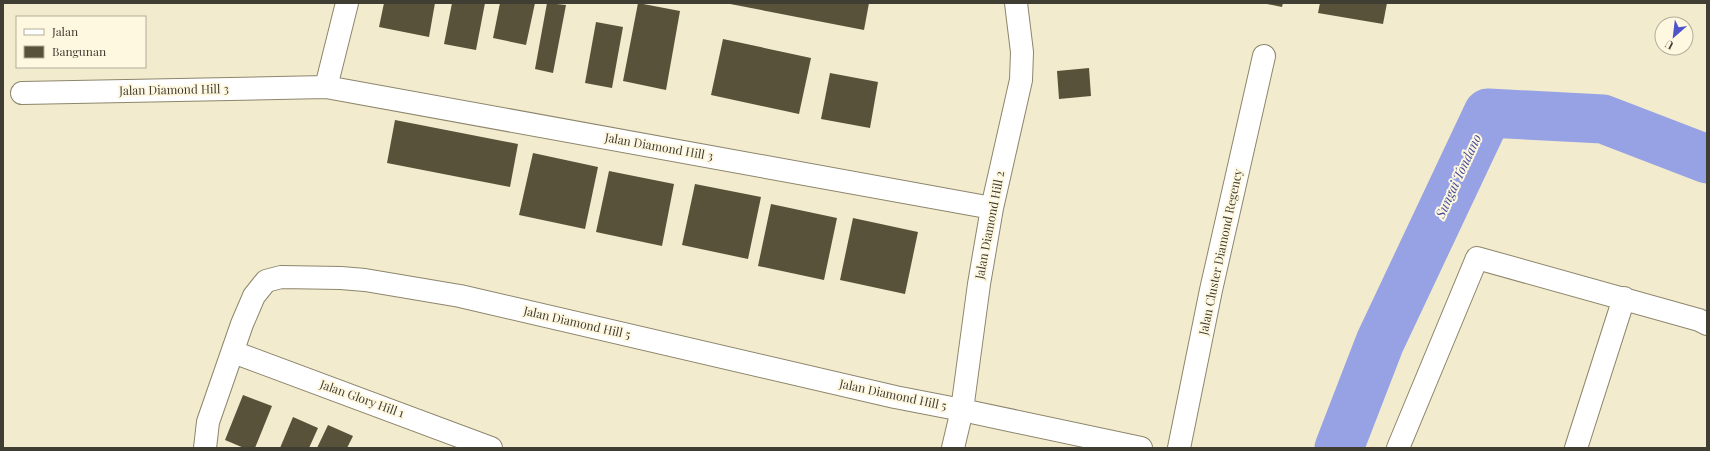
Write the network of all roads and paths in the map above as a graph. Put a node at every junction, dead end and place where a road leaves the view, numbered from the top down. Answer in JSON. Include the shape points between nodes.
{"nodes":[{"id":1,"x":347,"y":3,"type":"edge"},
{"id":2,"x":1016,"y":3,"type":"edge"},
{"id":3,"x":1264,"y":56,"type":"dead end"},
{"id":4,"x":326,"y":86,"type":"junction"},
{"id":5,"x":22,"y":93,"type":"dead end"},
{"id":6,"x":992,"y":208,"type":"junction"},
{"id":7,"x":1624,"y":298,"type":"junction"},
{"id":8,"x":1707,"y":324,"type":"edge"},
{"id":9,"x":233,"y":352,"type":"junction"},
{"id":10,"x":962,"y":410,"type":"junction"},
{"id":11,"x":205,"y":448,"type":"edge"},
{"id":12,"x":491,"y":448,"type":"edge"},
{"id":13,"x":953,"y":448,"type":"edge"},
{"id":14,"x":1141,"y":448,"type":"edge"},
{"id":15,"x":1179,"y":448,"type":"edge"},
{"id":16,"x":1398,"y":448,"type":"edge"},
{"id":17,"x":1576,"y":448,"type":"edge"}],
"edges":[{"from":1,"to":4,"type":"street"},
{"from":2,"to":6,"type":"street","name":"Jalan Diamond Hill 2","via":[[1022,52],[1020,80]]},
{"from":3,"to":15,"type":"street","name":"Jalan Cluster Diamond Regency","via":[[1211,290]]},
{"from":4,"to":5,"type":"street","name":"Jalan Diamond Hill 3"},
{"from":4,"to":6,"type":"street","name":"Jalan Diamond Hill 3"},
{"from":6,"to":10,"type":"street","name":"Jalan Diamond Hill 2"},
{"from":7,"to":8,"type":"street"},
{"from":7,"to":16,"type":"street","via":[[1477,258]]},
{"from":7,"to":17,"type":"street"},
{"from":9,"to":10,"type":"street","name":"Jalan Diamond Hill 5","via":[[254,296],[266,281],[281,277],[341,278],[402,285],[460,296],[895,397]]},
{"from":9,"to":11,"type":"street","name":"Jalan Diamond Hill 5","via":[[208,422]]},
{"from":9,"to":12,"type":"street","name":"Jalan Glory Hill 1"},
{"from":10,"to":13,"type":"street","name":"Jalan Diamond Hill 2"},
{"from":10,"to":14,"type":"street"}]}
